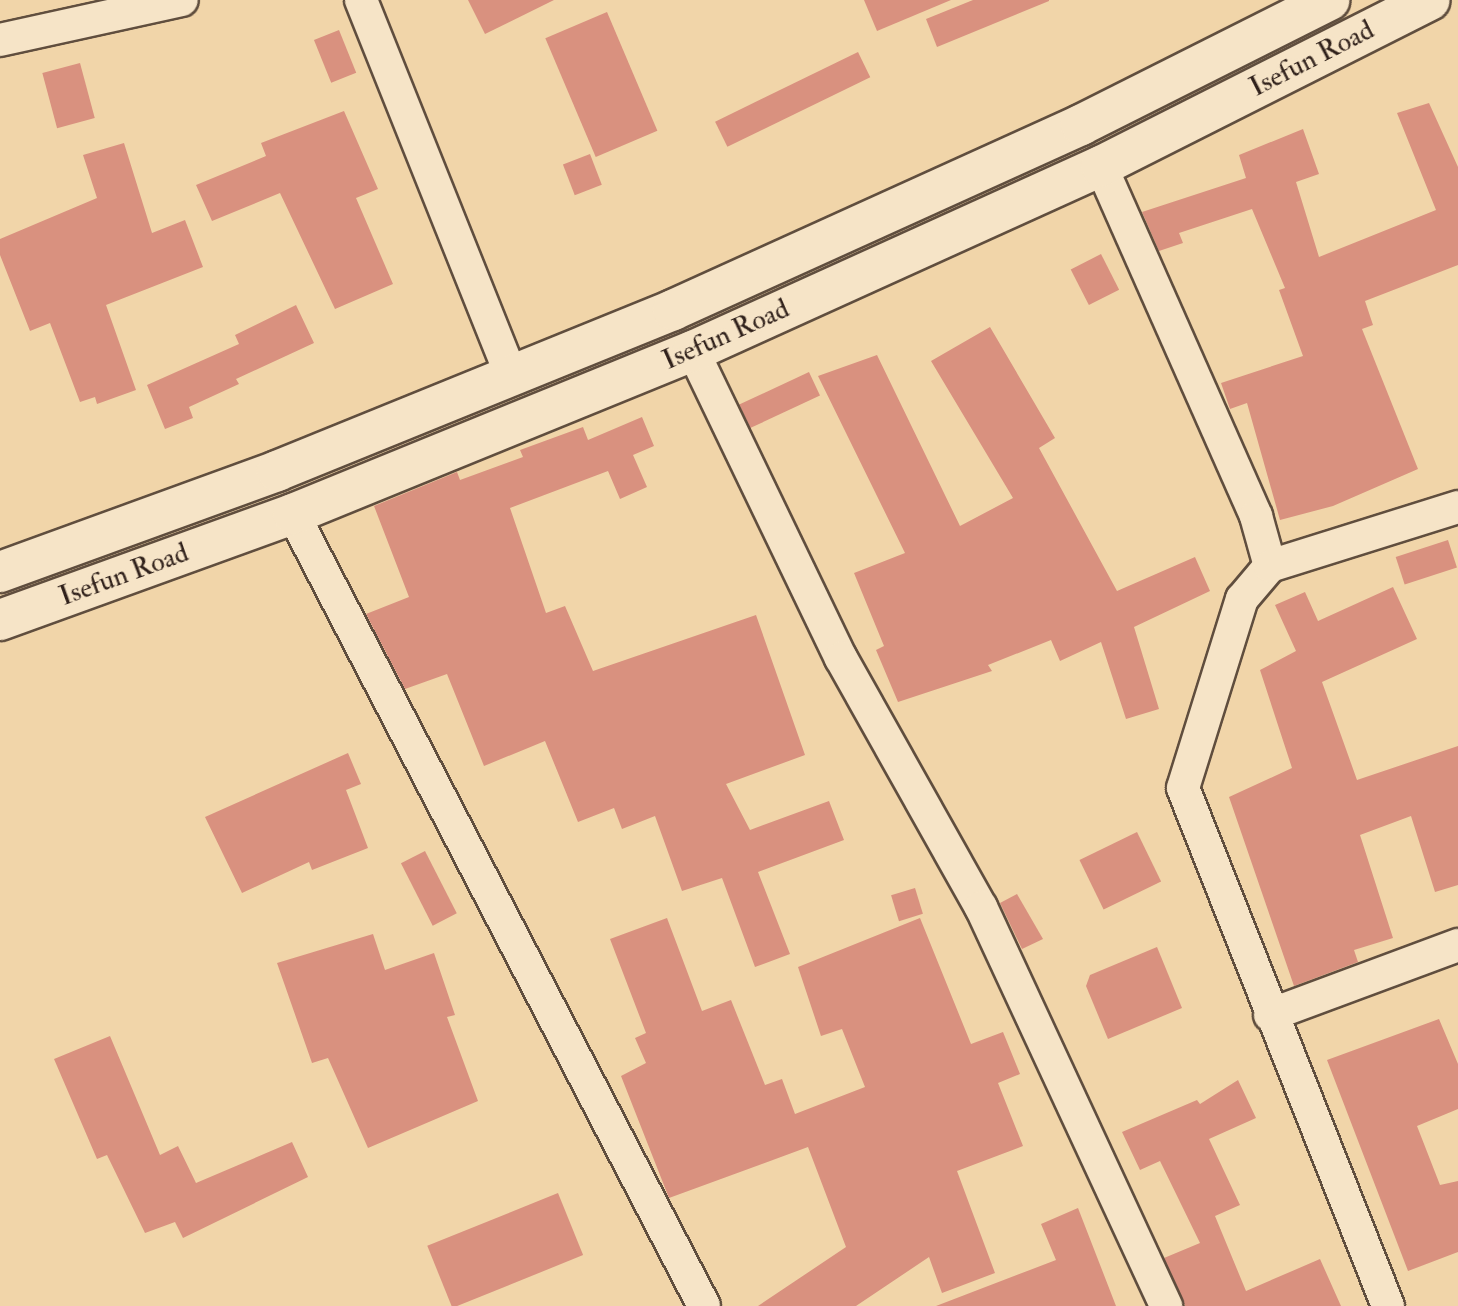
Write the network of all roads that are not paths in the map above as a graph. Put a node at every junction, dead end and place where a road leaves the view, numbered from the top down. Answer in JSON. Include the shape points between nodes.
{"nodes":[{"id":1,"x":182,"y":0,"type":"edge"},
{"id":2,"x":361,"y":0,"type":"edge"},
{"id":3,"x":1329,"y":0,"type":"edge"},
{"id":4,"x":1429,"y":0,"type":"edge"},
{"id":5,"x":0,"y":40,"type":"edge"},
{"id":6,"x":1101,"y":166,"type":"junction"},
{"id":7,"x":693,"y":351,"type":"junction"},
{"id":8,"x":510,"y":372,"type":"junction"},
{"id":9,"x":1458,"y":507,"type":"edge"},
{"id":10,"x":293,"y":514,"type":"junction"},
{"id":11,"x":1270,"y":566,"type":"junction"},
{"id":12,"x":0,"y":572,"type":"edge"},
{"id":13,"x":0,"y":620,"type":"edge"},
{"id":14,"x":1458,"y":945,"type":"edge"},
{"id":15,"x":1270,"y":1015,"type":"junction"},
{"id":16,"x":704,"y":1306,"type":"edge"},
{"id":17,"x":1166,"y":1306,"type":"edge"},
{"id":18,"x":1388,"y":1306,"type":"edge"}],
"edges":[{"from":1,"to":5,"type":"street"},
{"from":2,"to":8,"type":"street"},
{"from":3,"to":8,"type":"street","name":"Isefun Road","via":[[1081,125],[746,277]]},
{"from":4,"to":6,"type":"street","name":"Isefun Road"},
{"from":6,"to":7,"type":"street","name":"Isefun Road"},
{"from":6,"to":11,"type":"street","via":[[1256,516]]},
{"from":7,"to":10,"type":"street","name":"Isefun Road"},
{"from":7,"to":17,"type":"street","via":[[841,658],[981,907]]},
{"from":8,"to":12,"type":"street","name":"Isefun Road","via":[[277,471]]},
{"from":9,"to":11,"type":"street"},
{"from":10,"to":13,"type":"street","name":"Isefun Road"},
{"from":10,"to":16,"type":"street"},
{"from":11,"to":15,"type":"street","via":[[1242,599],[1183,788]]},
{"from":14,"to":15,"type":"street"},
{"from":15,"to":18,"type":"street"}]}
